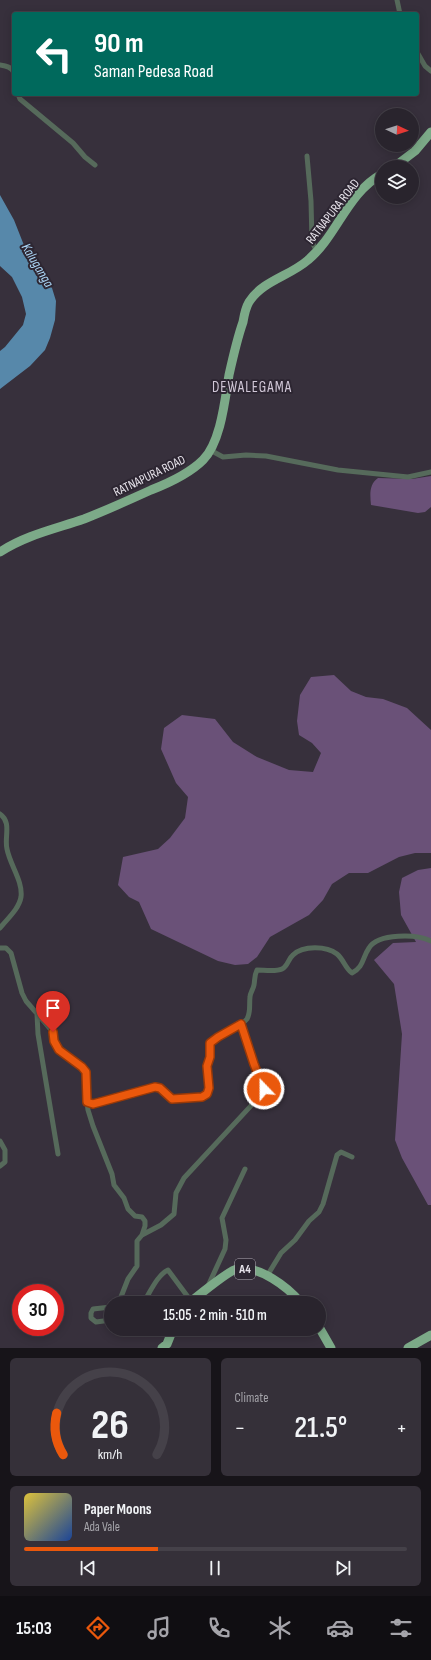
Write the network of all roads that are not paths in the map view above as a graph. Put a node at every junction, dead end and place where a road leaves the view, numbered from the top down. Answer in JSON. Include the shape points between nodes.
{"nodes":[{"id":1,"x":397,"y":0,"type":"edge"},
{"id":2,"x":400,"y":12,"type":"edge"},
{"id":3,"x":419,"y":56,"type":"edge"},
{"id":4,"x":0,"y":65,"type":"edge"},
{"id":5,"x":12,"y":69,"type":"edge"},
{"id":6,"x":431,"y":71,"type":"edge"},
{"id":7,"x":19,"y":96,"type":"edge"},
{"id":8,"x":431,"y":132,"type":"edge"},
{"id":9,"x":307,"y":156,"type":"dead end"},
{"id":10,"x":403,"y":160,"type":"edge"},
{"id":11,"x":95,"y":165,"type":"dead end"},
{"id":12,"x":375,"y":178,"type":"edge"},
{"id":13,"x":317,"y":252,"type":"junction"},
{"id":14,"x":210,"y":450,"type":"junction"},
{"id":15,"x":431,"y":472,"type":"edge"},
{"id":16,"x":0,"y":552,"type":"edge"},
{"id":17,"x":0,"y":814,"type":"edge"},
{"id":18,"x":0,"y":928,"type":"edge"},
{"id":19,"x":431,"y":941,"type":"edge"},
{"id":20,"x":0,"y":948,"type":"edge"},
{"id":21,"x":37,"y":1014,"type":"junction"},
{"id":22,"x":241,"y":1024,"type":"junction"},
{"id":23,"x":87,"y":1102,"type":"junction"},
{"id":24,"x":0,"y":1141,"type":"edge"},
{"id":25,"x":58,"y":1154,"type":"dead end"},
{"id":26,"x":352,"y":1157,"type":"dead end"},
{"id":27,"x":0,"y":1166,"type":"edge"},
{"id":28,"x":245,"y":1169,"type":"dead end"},
{"id":29,"x":142,"y":1235,"type":"junction"},
{"id":30,"x":267,"y":1276,"type":"junction"},
{"id":31,"x":206,"y":1290,"type":"junction"},
{"id":32,"x":121,"y":1296,"type":"edge"},
{"id":33,"x":148,"y":1296,"type":"edge"},
{"id":34,"x":186,"y":1296,"type":"edge"},
{"id":35,"x":198,"y":1296,"type":"edge"},
{"id":36,"x":294,"y":1296,"type":"edge"},
{"id":37,"x":104,"y":1308,"type":"edge"},
{"id":38,"x":104,"y":1321,"type":"edge"},
{"id":39,"x":431,"y":1335,"type":"edge"},
{"id":40,"x":170,"y":1336,"type":"edge"},
{"id":41,"x":324,"y":1336,"type":"edge"},
{"id":42,"x":162,"y":1348,"type":"edge"},
{"id":43,"x":331,"y":1348,"type":"edge"},
{"id":44,"x":408,"y":1348,"type":"edge"}],
"edges":[{"from":1,"to":2,"type":"street"},
{"from":3,"to":6,"type":"street"},
{"from":4,"to":5,"type":"street"},
{"from":7,"to":11,"type":"street"},
{"from":8,"to":10,"type":"highway","via":[[415,151]]},
{"from":9,"to":13,"type":"street","via":[[312,242]]},
{"from":12,"to":13,"type":"highway","name":"RATNAPURA ROAD","via":[[358,194]]},
{"from":13,"to":14,"type":"highway","name":"RATNAPURA ROAD","via":[[307,261],[268,284],[249,302],[235,351],[222,422]]},
{"from":14,"to":15,"type":"street","via":[[223,457],[266,456],[338,470],[408,477]]},
{"from":14,"to":16,"type":"highway","name":"RATNAPURA ROAD","via":[[204,460],[165,484],[100,513],[39,532]]},
{"from":17,"to":18,"type":"street","via":[[7,823],[6,849],[21,896],[18,906]]},
{"from":19,"to":22,"type":"street","via":[[397,936],[383,939],[369,946],[359,969],[352,973],[346,969],[337,954],[325,948],[299,952],[280,970],[257,970],[250,996],[249,1013]]},
{"from":20,"to":21,"type":"street","via":[[6,948],[11,953],[22,994]]},
{"from":21,"to":23,"type":"street","via":[[53,1032],[59,1050],[86,1072]]},
{"from":21,"to":25,"type":"street","via":[[42,1063]]},
{"from":22,"to":23,"type":"street","via":[[210,1043],[207,1066],[209,1088],[207,1094],[202,1097],[172,1099],[160,1088],[155,1087],[97,1104]]},
{"from":22,"to":29,"type":"street","via":[[264,1089],[184,1178],[176,1193],[174,1214],[161,1225]]},
{"from":23,"to":29,"type":"street","via":[[114,1185],[124,1198],[128,1209],[145,1221]]},
{"from":24,"to":27,"type":"street","via":[[6,1154],[5,1162]]},
{"from":26,"to":30,"type":"street","via":[[341,1152],[337,1155],[319,1212],[281,1253]]},
{"from":28,"to":31,"type":"street","via":[[222,1218],[225,1249]]},
{"from":29,"to":32,"type":"street","via":[[137,1241],[137,1266]]},
{"from":30,"to":31,"type":"highway","number":"A4","via":[[254,1270],[237,1269],[227,1273]]},
{"from":30,"to":36,"type":"highway","number":"A4"},
{"from":31,"to":35,"type":"highway","number":"A4"},
{"from":33,"to":34,"type":"street","via":[[156,1281],[165,1270],[168,1270]]},
{"from":37,"to":38,"type":"street","via":[[93,1309],[91,1318],[96,1322]]},
{"from":39,"to":44,"type":"highway"},
{"from":40,"to":42,"type":"highway"},
{"from":41,"to":43,"type":"highway"}]}
